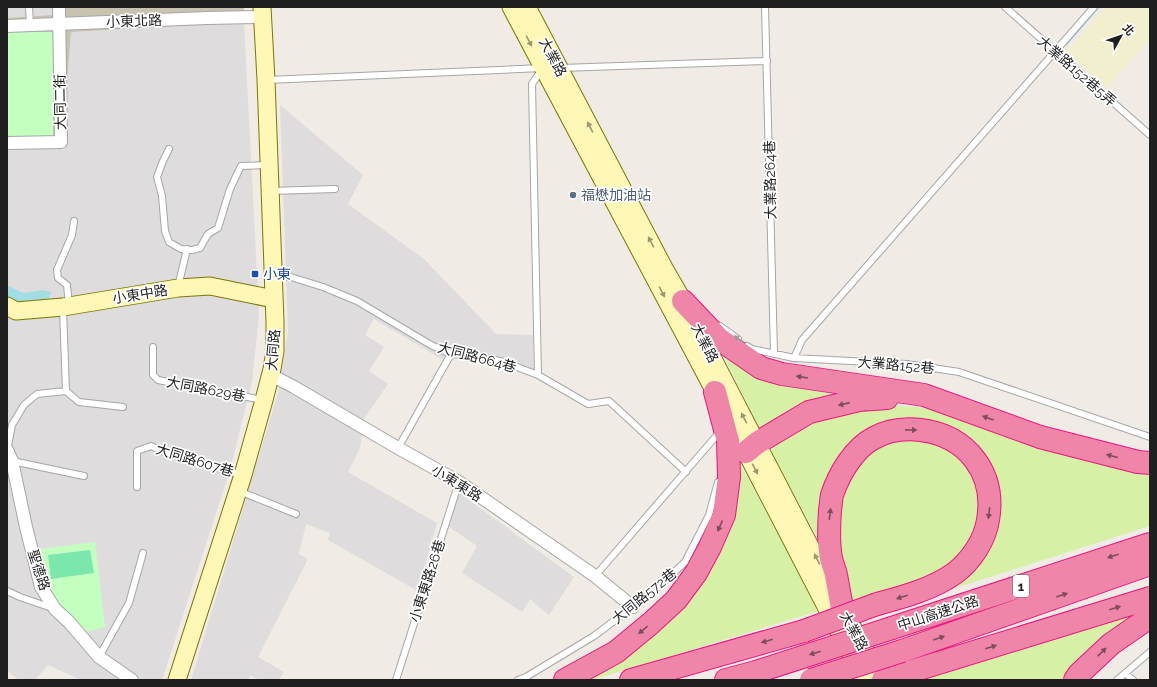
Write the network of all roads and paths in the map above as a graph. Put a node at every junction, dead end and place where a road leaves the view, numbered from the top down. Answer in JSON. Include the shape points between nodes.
{"nodes":[{"id":1,"x":29,"y":7,"type":"edge"},
{"id":2,"x":59,"y":7,"type":"edge"},
{"id":3,"x":168,"y":7,"type":"edge"},
{"id":4,"x":511,"y":7,"type":"edge"},
{"id":5,"x":527,"y":7,"type":"edge"},
{"id":6,"x":765,"y":7,"type":"edge"},
{"id":7,"x":1005,"y":7,"type":"edge"},
{"id":8,"x":1094,"y":7,"type":"edge"},
{"id":9,"x":262,"y":12,"type":"edge"},
{"id":10,"x":169,"y":19,"type":"junction"},
{"id":11,"x":59,"y":24,"type":"junction"},
{"id":12,"x":30,"y":25,"type":"junction"},
{"id":13,"x":7,"y":26,"type":"edge"},
{"id":14,"x":1055,"y":52,"type":"junction"},
{"id":15,"x":767,"y":61,"type":"junction"},
{"id":16,"x":551,"y":68,"type":"junction"},
{"id":17,"x":266,"y":80,"type":"junction"},
{"id":18,"x":1150,"y":135,"type":"edge"},
{"id":19,"x":7,"y":143,"type":"edge"},
{"id":20,"x":169,"y":149,"type":"dead end"},
{"id":21,"x":269,"y":165,"type":"junction"},
{"id":22,"x":335,"y":189,"type":"dead end"},
{"id":23,"x":270,"y":191,"type":"junction"},
{"id":24,"x":74,"y":221,"type":"dead end"},
{"id":25,"x":187,"y":249,"type":"junction"},
{"id":26,"x":272,"y":277,"type":"junction"},
{"id":27,"x":178,"y":288,"type":"junction"},
{"id":28,"x":684,"y":295,"type":"junction"},
{"id":29,"x":274,"y":299,"type":"junction"},
{"id":30,"x":7,"y":306,"type":"edge"},
{"id":31,"x":66,"y":307,"type":"junction"},
{"id":32,"x":714,"y":322,"type":"dead end"},
{"id":33,"x":153,"y":347,"type":"dead end"},
{"id":34,"x":451,"y":354,"type":"junction"},
{"id":35,"x":774,"y":354,"type":"junction"},
{"id":36,"x":794,"y":358,"type":"junction"},
{"id":37,"x":271,"y":375,"type":"junction"},
{"id":38,"x":538,"y":376,"type":"junction"},
{"id":39,"x":709,"y":388,"type":"junction"},
{"id":40,"x":66,"y":392,"type":"junction"},
{"id":41,"x":924,"y":395,"type":"junction"},
{"id":42,"x":264,"y":400,"type":"junction"},
{"id":43,"x":123,"y":406,"type":"dead end"},
{"id":44,"x":716,"y":427,"type":"dead end"},
{"id":45,"x":718,"y":434,"type":"junction"},
{"id":46,"x":1150,"y":437,"type":"edge"},
{"id":47,"x":718,"y":441,"type":"dead end"},
{"id":48,"x":398,"y":448,"type":"junction"},
{"id":49,"x":752,"y":448,"type":"junction"},
{"id":50,"x":9,"y":454,"type":"edge"},
{"id":51,"x":1150,"y":463,"type":"edge"},
{"id":52,"x":686,"y":472,"type":"junction"},
{"id":53,"x":84,"y":476,"type":"dead end"},
{"id":54,"x":719,"y":478,"type":"dead end"},
{"id":55,"x":458,"y":482,"type":"junction"},
{"id":56,"x":240,"y":483,"type":"junction"},
{"id":57,"x":137,"y":487,"type":"dead end"},
{"id":58,"x":296,"y":514,"type":"dead end"},
{"id":59,"x":1150,"y":544,"type":"edge"},
{"id":60,"x":143,"y":553,"type":"dead end"},
{"id":61,"x":1150,"y":564,"type":"edge"},
{"id":62,"x":595,"y":576,"type":"junction"},
{"id":63,"x":7,"y":591,"type":"edge"},
{"id":64,"x":1150,"y":598,"type":"edge"},
{"id":65,"x":633,"y":607,"type":"junction"},
{"id":66,"x":842,"y":608,"type":"junction"},
{"id":67,"x":55,"y":609,"type":"junction"},
{"id":68,"x":1150,"y":617,"type":"edge"},
{"id":69,"x":1150,"y":652,"type":"edge"},
{"id":70,"x":99,"y":657,"type":"junction"},
{"id":71,"x":1125,"y":672,"type":"junction"},
{"id":72,"x":132,"y":680,"type":"edge"},
{"id":73,"x":177,"y":680,"type":"edge"},
{"id":74,"x":396,"y":680,"type":"edge"},
{"id":75,"x":518,"y":680,"type":"edge"},
{"id":76,"x":565,"y":680,"type":"edge"},
{"id":77,"x":631,"y":680,"type":"edge"},
{"id":78,"x":726,"y":680,"type":"edge"},
{"id":79,"x":811,"y":680,"type":"edge"},
{"id":80,"x":864,"y":680,"type":"edge"},
{"id":81,"x":882,"y":680,"type":"edge"},
{"id":82,"x":1075,"y":680,"type":"edge"},
{"id":83,"x":1117,"y":680,"type":"edge"},
{"id":84,"x":1133,"y":680,"type":"edge"}],
"edges":[{"from":1,"to":12,"type":"lane"},
{"from":2,"to":11,"type":"street","name":"大同二街"},
{"from":3,"to":10,"type":"street"},
{"from":4,"to":16,"type":"main road","name":"大業路","one_way":true},
{"from":5,"to":16,"type":"main road","name":"大業路"},
{"from":6,"to":15,"type":"lane","name":"大業路264巷"},
{"from":7,"to":14,"type":"lane","name":"大業路152巷5弄"},
{"from":8,"to":14,"type":"lane"},
{"from":9,"to":10,"type":"street","name":"小東北路"},
{"from":9,"to":17,"type":"main road","name":"大同路"},
{"from":10,"to":11,"type":"street","name":"小東北路"},
{"from":11,"to":12,"type":"street","name":"小東北路"},
{"from":11,"to":19,"type":"street","name":"大同二街","via":[[61,142]]},
{"from":12,"to":13,"type":"street","name":"小東北路"},
{"from":14,"to":18,"type":"lane","name":"大業路152巷5弄"},
{"from":14,"to":36,"type":"lane","via":[[802,340]]},
{"from":15,"to":16,"type":"lane"},
{"from":15,"to":35,"type":"lane","name":"大業路264巷"},
{"from":16,"to":17,"type":"lane"},
{"from":28,"to":16,"type":"main road","name":"大業路","one_way":true,"via":[[664,268]]},
{"from":16,"to":38,"type":"lane","via":[[532,84]]},
{"from":16,"to":39,"type":"main road","name":"大業路","one_way":true,"via":[[695,355]]},
{"from":17,"to":21,"type":"main road","name":"大同路"},
{"from":20,"to":25,"type":"lane","via":[[157,177],[162,196],[165,231],[170,242],[181,249]]},
{"from":21,"to":23,"type":"main road","name":"大同路"},
{"from":21,"to":25,"type":"lane","via":[[241,166],[230,189],[218,228],[208,234],[200,248]]},
{"from":22,"to":23,"type":"lane"},
{"from":23,"to":26,"type":"main road","name":"大同路"},
{"from":24,"to":31,"type":"lane","via":[[72,235],[57,270],[58,278],[67,285]]},
{"from":25,"to":27,"type":"lane"},
{"from":26,"to":29,"type":"main road","name":"大同路"},
{"from":26,"to":34,"type":"lane","name":"大同路664巷","via":[[291,277],[357,301]]},
{"from":27,"to":29,"type":"main road","name":"小東中路","via":[[210,286]]},
{"from":27,"to":31,"type":"main road","name":"小東中路"},
{"from":41,"to":28,"type":"highway","one_way":true,"via":[[789,375],[761,368],[719,339]]},
{"from":49,"to":28,"type":"main road","name":"大業路","one_way":true},
{"from":29,"to":37,"type":"main road","name":"大同路","via":[[275,351]]},
{"from":30,"to":31,"type":"main road","name":"小東中路","via":[[16,312]]},
{"from":31,"to":40,"type":"lane"},
{"from":35,"to":32,"type":"lane","name":"大業路152巷","one_way":true,"via":[[752,349]]},
{"from":33,"to":42,"type":"lane","name":"大同路629巷","via":[[152,371],[158,380]]},
{"from":34,"to":38,"type":"lane","name":"大同路664巷","via":[[504,362]]},
{"from":34,"to":48,"type":"lane"},
{"from":35,"to":36,"type":"lane","name":"大業路152巷"},
{"from":36,"to":46,"type":"lane","name":"大業路152巷","via":[[907,364],[959,372]]},
{"from":37,"to":42,"type":"main road","name":"大同路"},
{"from":37,"to":48,"type":"street","name":"小東東路"},
{"from":38,"to":52,"type":"lane","name":"大同路664巷","via":[[588,404],[609,401]]},
{"from":39,"to":49,"type":"main road","name":"大業路"},
{"from":39,"to":76,"type":"highway","one_way":true,"via":[[728,441],[729,477],[724,515],[710,547],[696,573],[676,600],[650,624],[616,652]]},
{"from":40,"to":43,"type":"lane","via":[[79,402]]},
{"from":40,"to":50,"type":"lane","via":[[37,394],[24,406],[12,425]]},
{"from":41,"to":49,"type":"highway","one_way":true,"via":[[859,400],[809,412]]},
{"from":51,"to":41,"type":"highway","one_way":true,"via":[[1040,437]]},
{"from":42,"to":56,"type":"main road","name":"大同路"},
{"from":44,"to":45,"type":"lane"},
{"from":45,"to":47,"type":"lane"},
{"from":45,"to":52,"type":"lane"},
{"from":48,"to":55,"type":"street","name":"小東東路"},
{"from":66,"to":49,"type":"main road","name":"大業路","one_way":true},
{"from":49,"to":80,"type":"main road","name":"大業路","one_way":true},
{"from":50,"to":53,"type":"lane"},
{"from":50,"to":67,"type":"street","name":"聖德路","via":[[41,586]]},
{"from":52,"to":62,"type":"lane"},
{"from":54,"to":65,"type":"lane","name":"大同路572巷","via":[[709,515],[685,562]]},
{"from":55,"to":62,"type":"street","name":"小東東路"},
{"from":55,"to":74,"type":"lane","name":"小東東路26巷"},
{"from":56,"to":57,"type":"lane","name":"大同路607巷","via":[[151,446],[137,451]]},
{"from":56,"to":58,"type":"lane"},
{"from":56,"to":73,"type":"main road","name":"大同路"},
{"from":59,"to":78,"type":"highway","name":"中山高速公路","number":"1","one_way":true,"bridge":true},
{"from":60,"to":70,"type":"lane","via":[[129,602]]},
{"from":79,"to":61,"type":"highway","name":"中山高速公路","number":"1","one_way":true,"bridge":true,"via":[[902,651]]},
{"from":62,"to":65,"type":"street","name":"小東東路"},
{"from":63,"to":67,"type":"lane"},
{"from":81,"to":64,"type":"highway","one_way":true},
{"from":65,"to":75,"type":"lane","name":"大同路572巷","via":[[594,636]]},
{"from":66,"to":77,"type":"highway","one_way":true,"bridge":true,"via":[[831,558],[829,522],[832,495],[849,460],[873,438],[892,432],[912,429],[940,434],[955,441],[978,464],[985,477],[990,508],[983,538],[956,572],[919,591],[804,630]]},
{"from":66,"to":81,"type":"main road","name":"大業路"},
{"from":67,"to":70,"type":"street","name":"聖德路"},
{"from":82,"to":68,"type":"highway","one_way":true,"via":[[1111,644]]},
{"from":69,"to":71,"type":"lane"},
{"from":70,"to":72,"type":"street","name":"聖德路"},
{"from":71,"to":83,"type":"lane"},
{"from":71,"to":84,"type":"lane"}]}
